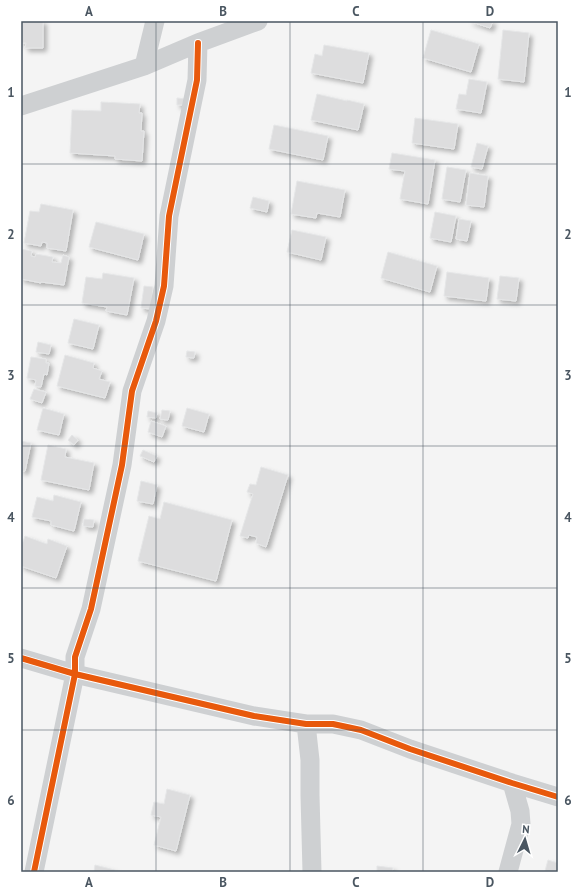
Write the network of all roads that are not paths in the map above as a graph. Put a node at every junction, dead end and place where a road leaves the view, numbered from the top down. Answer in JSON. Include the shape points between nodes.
{"nodes":[{"id":1,"x":155,"y":21,"type":"edge"},
{"id":2,"x":258,"y":21,"type":"edge"},
{"id":3,"x":198,"y":42,"type":"junction"},
{"id":4,"x":144,"y":66,"type":"junction"},
{"id":5,"x":21,"y":106,"type":"edge"},
{"id":6,"x":21,"y":658,"type":"edge"},
{"id":7,"x":75,"y":674,"type":"junction"},
{"id":8,"x":306,"y":724,"type":"junction"},
{"id":9,"x":512,"y":783,"type":"junction"},
{"id":10,"x":558,"y":797,"type":"edge"},
{"id":11,"x":34,"y":872,"type":"edge"},
{"id":12,"x":312,"y":872,"type":"edge"},
{"id":13,"x":508,"y":872,"type":"edge"}],
"edges":[{"from":1,"to":4,"type":"street"},
{"from":2,"to":3,"type":"street"},
{"from":3,"to":4,"type":"street"},
{"from":3,"to":7,"type":"street","via":[[196,80],[169,216],[164,286],[156,321],[132,391],[122,465],[91,609],[75,657]]},
{"from":4,"to":5,"type":"street"},
{"from":6,"to":7,"type":"street"},
{"from":7,"to":8,"type":"street","via":[[254,716]]},
{"from":7,"to":11,"type":"street"},
{"from":8,"to":9,"type":"street","via":[[333,724],[361,730]]},
{"from":8,"to":12,"type":"street","via":[[310,760]]},
{"from":9,"to":10,"type":"street"},
{"from":9,"to":13,"type":"street","via":[[520,811],[520,824]]}]}
